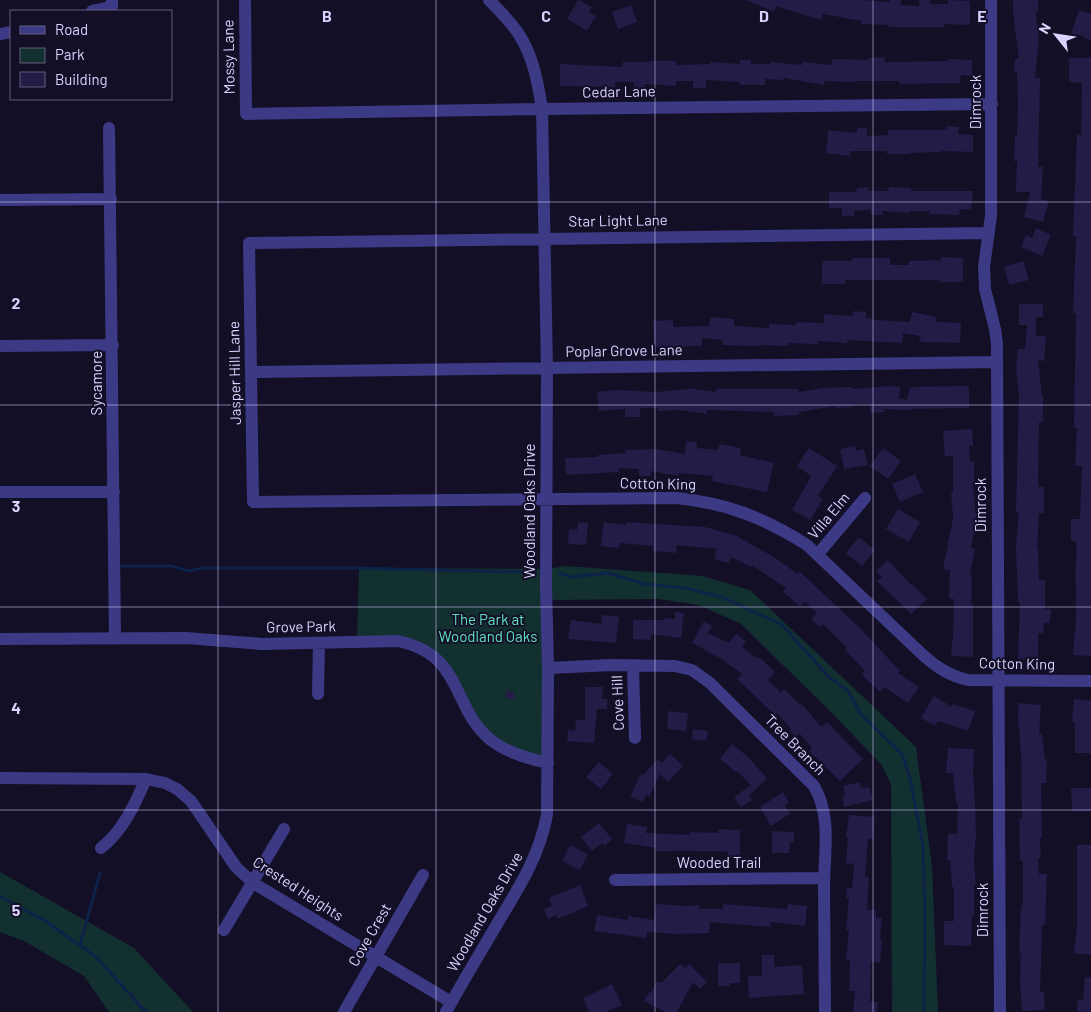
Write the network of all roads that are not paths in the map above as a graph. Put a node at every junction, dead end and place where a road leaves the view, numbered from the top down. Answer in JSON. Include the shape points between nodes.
{"nodes":[{"id":1,"x":245,"y":0,"type":"edge"},
{"id":2,"x":489,"y":0,"type":"edge"},
{"id":3,"x":991,"y":0,"type":"edge"},
{"id":4,"x":112,"y":4,"type":"edge"},
{"id":5,"x":95,"y":10,"type":"edge"},
{"id":6,"x":992,"y":104,"type":"junction"},
{"id":7,"x":542,"y":108,"type":"junction"},
{"id":8,"x":246,"y":114,"type":"joint"},
{"id":9,"x":109,"y":128,"type":"dead end"},
{"id":10,"x":111,"y":198,"type":"junction"},
{"id":11,"x":0,"y":200,"type":"edge"},
{"id":12,"x":989,"y":233,"type":"junction"},
{"id":13,"x":545,"y":239,"type":"junction"},
{"id":14,"x":249,"y":243,"type":"joint"},
{"id":15,"x":113,"y":345,"type":"junction"},
{"id":16,"x":0,"y":346,"type":"edge"},
{"id":17,"x":997,"y":362,"type":"junction"},
{"id":18,"x":547,"y":368,"type":"junction"},
{"id":19,"x":251,"y":372,"type":"junction"},
{"id":20,"x":0,"y":492,"type":"edge"},
{"id":21,"x":114,"y":492,"type":"junction"},
{"id":22,"x":865,"y":498,"type":"dead end"},
{"id":23,"x":547,"y":500,"type":"junction"},
{"id":24,"x":253,"y":502,"type":"joint"},
{"id":25,"x":818,"y":554,"type":"junction"},
{"id":26,"x":115,"y":638,"type":"junction"},
{"id":27,"x":0,"y":639,"type":"edge"},
{"id":28,"x":319,"y":643,"type":"junction"},
{"id":29,"x":633,"y":666,"type":"junction"},
{"id":30,"x":548,"y":668,"type":"junction"},
{"id":31,"x":998,"y":681,"type":"junction"},
{"id":32,"x":1091,"y":681,"type":"edge"},
{"id":33,"x":318,"y":694,"type":"dead end"},
{"id":34,"x":635,"y":738,"type":"dead end"},
{"id":35,"x":548,"y":762,"type":"junction"},
{"id":36,"x":0,"y":778,"type":"edge"},
{"id":37,"x":146,"y":779,"type":"junction"},
{"id":38,"x":284,"y":829,"type":"dead end"},
{"id":39,"x":101,"y":848,"type":"dead end"},
{"id":40,"x":423,"y":875,"type":"dead end"},
{"id":41,"x":824,"y":878,"type":"junction"},
{"id":42,"x":615,"y":880,"type":"dead end"},
{"id":43,"x":254,"y":883,"type":"junction"},
{"id":44,"x":224,"y":930,"type":"dead end"},
{"id":45,"x":376,"y":957,"type":"junction"},
{"id":46,"x":449,"y":1007,"type":"edge"},
{"id":47,"x":344,"y":1012,"type":"edge"},
{"id":48,"x":825,"y":1012,"type":"edge"},
{"id":49,"x":1000,"y":1012,"type":"edge"}],
"edges":[{"from":1,"to":8,"type":"street","name":"Mossy Lane"},
{"from":2,"to":7,"type":"street","name":"Woodland Oaks Drive","via":[[523,42]]},
{"from":3,"to":6,"type":"street","name":"Dimrock"},
{"from":4,"to":5,"type":"street"},
{"from":6,"to":7,"type":"street","name":"Cedar Lane"},
{"from":6,"to":12,"type":"street","name":"Dimrock"},
{"from":7,"to":8,"type":"street","name":"Cedar Lane"},
{"from":7,"to":13,"type":"street","name":"Woodland Oaks Drive"},
{"from":9,"to":10,"type":"street","name":"Sycamore"},
{"from":10,"to":11,"type":"street"},
{"from":10,"to":15,"type":"street","name":"Sycamore"},
{"from":12,"to":13,"type":"street","name":"Star Light Lane"},
{"from":12,"to":17,"type":"street","name":"Dimrock","via":[[984,267],[985,289],[996,329]]},
{"from":13,"to":14,"type":"street","name":"Star Light Lane"},
{"from":13,"to":18,"type":"street","name":"Woodland Oaks Drive"},
{"from":14,"to":19,"type":"street","name":"Jasper Hill Lane"},
{"from":15,"to":16,"type":"street"},
{"from":15,"to":21,"type":"street","name":"Sycamore"},
{"from":17,"to":18,"type":"street","name":"Poplar Grove Lane"},
{"from":17,"to":31,"type":"street","name":"Dimrock"},
{"from":18,"to":19,"type":"street","name":"Poplar Grove Lane"},
{"from":18,"to":23,"type":"street","name":"Woodland Oaks Drive"},
{"from":19,"to":24,"type":"street","name":"Jasper Hill Lane"},
{"from":20,"to":21,"type":"street"},
{"from":21,"to":26,"type":"street","name":"Sycamore"},
{"from":22,"to":25,"type":"street","name":"Villa Elm"},
{"from":23,"to":24,"type":"street","name":"Cotton King"},
{"from":23,"to":25,"type":"street","name":"Cotton King","via":[[677,498],[704,501],[760,518]]},
{"from":23,"to":30,"type":"street","name":"Woodland Oaks Drive"},
{"from":25,"to":31,"type":"street","name":"Cotton King","via":[[939,668],[954,677]]},
{"from":26,"to":27,"type":"street","name":"Grove Park"},
{"from":26,"to":28,"type":"street","name":"Grove Park"},
{"from":28,"to":33,"type":"street"},
{"from":28,"to":35,"type":"street","name":"Grove Park","via":[[398,641],[420,648],[442,663],[472,719],[492,741],[512,752]]},
{"from":29,"to":30,"type":"street","name":"Tree Branch"},
{"from":29,"to":34,"type":"street","name":"Cove Hill"},
{"from":29,"to":41,"type":"street","name":"Tree Branch","via":[[675,666],[692,670],[710,683],[814,786],[824,810]]},
{"from":30,"to":35,"type":"street","name":"Woodland Oaks Drive"},
{"from":31,"to":32,"type":"street","name":"Cotton King"},
{"from":31,"to":49,"type":"street","name":"Dimrock"},
{"from":35,"to":46,"type":"street","name":"Woodland Oaks Drive","via":[[547,815],[536,856]]},
{"from":36,"to":37,"type":"street","name":"Crested Heights"},
{"from":37,"to":39,"type":"street","via":[[119,830]]},
{"from":37,"to":43,"type":"street","name":"Crested Heights","via":[[165,783],[191,801],[236,867]]},
{"from":38,"to":43,"type":"street"},
{"from":40,"to":45,"type":"street","name":"Cove Crest"},
{"from":41,"to":42,"type":"street","name":"Wooded Trail"},
{"from":41,"to":48,"type":"street","name":"Tree Branch"},
{"from":43,"to":44,"type":"street"},
{"from":43,"to":45,"type":"street","name":"Crested Heights"},
{"from":45,"to":46,"type":"street","name":"Crested Heights"},
{"from":45,"to":47,"type":"street","name":"Cove Crest"}]}
